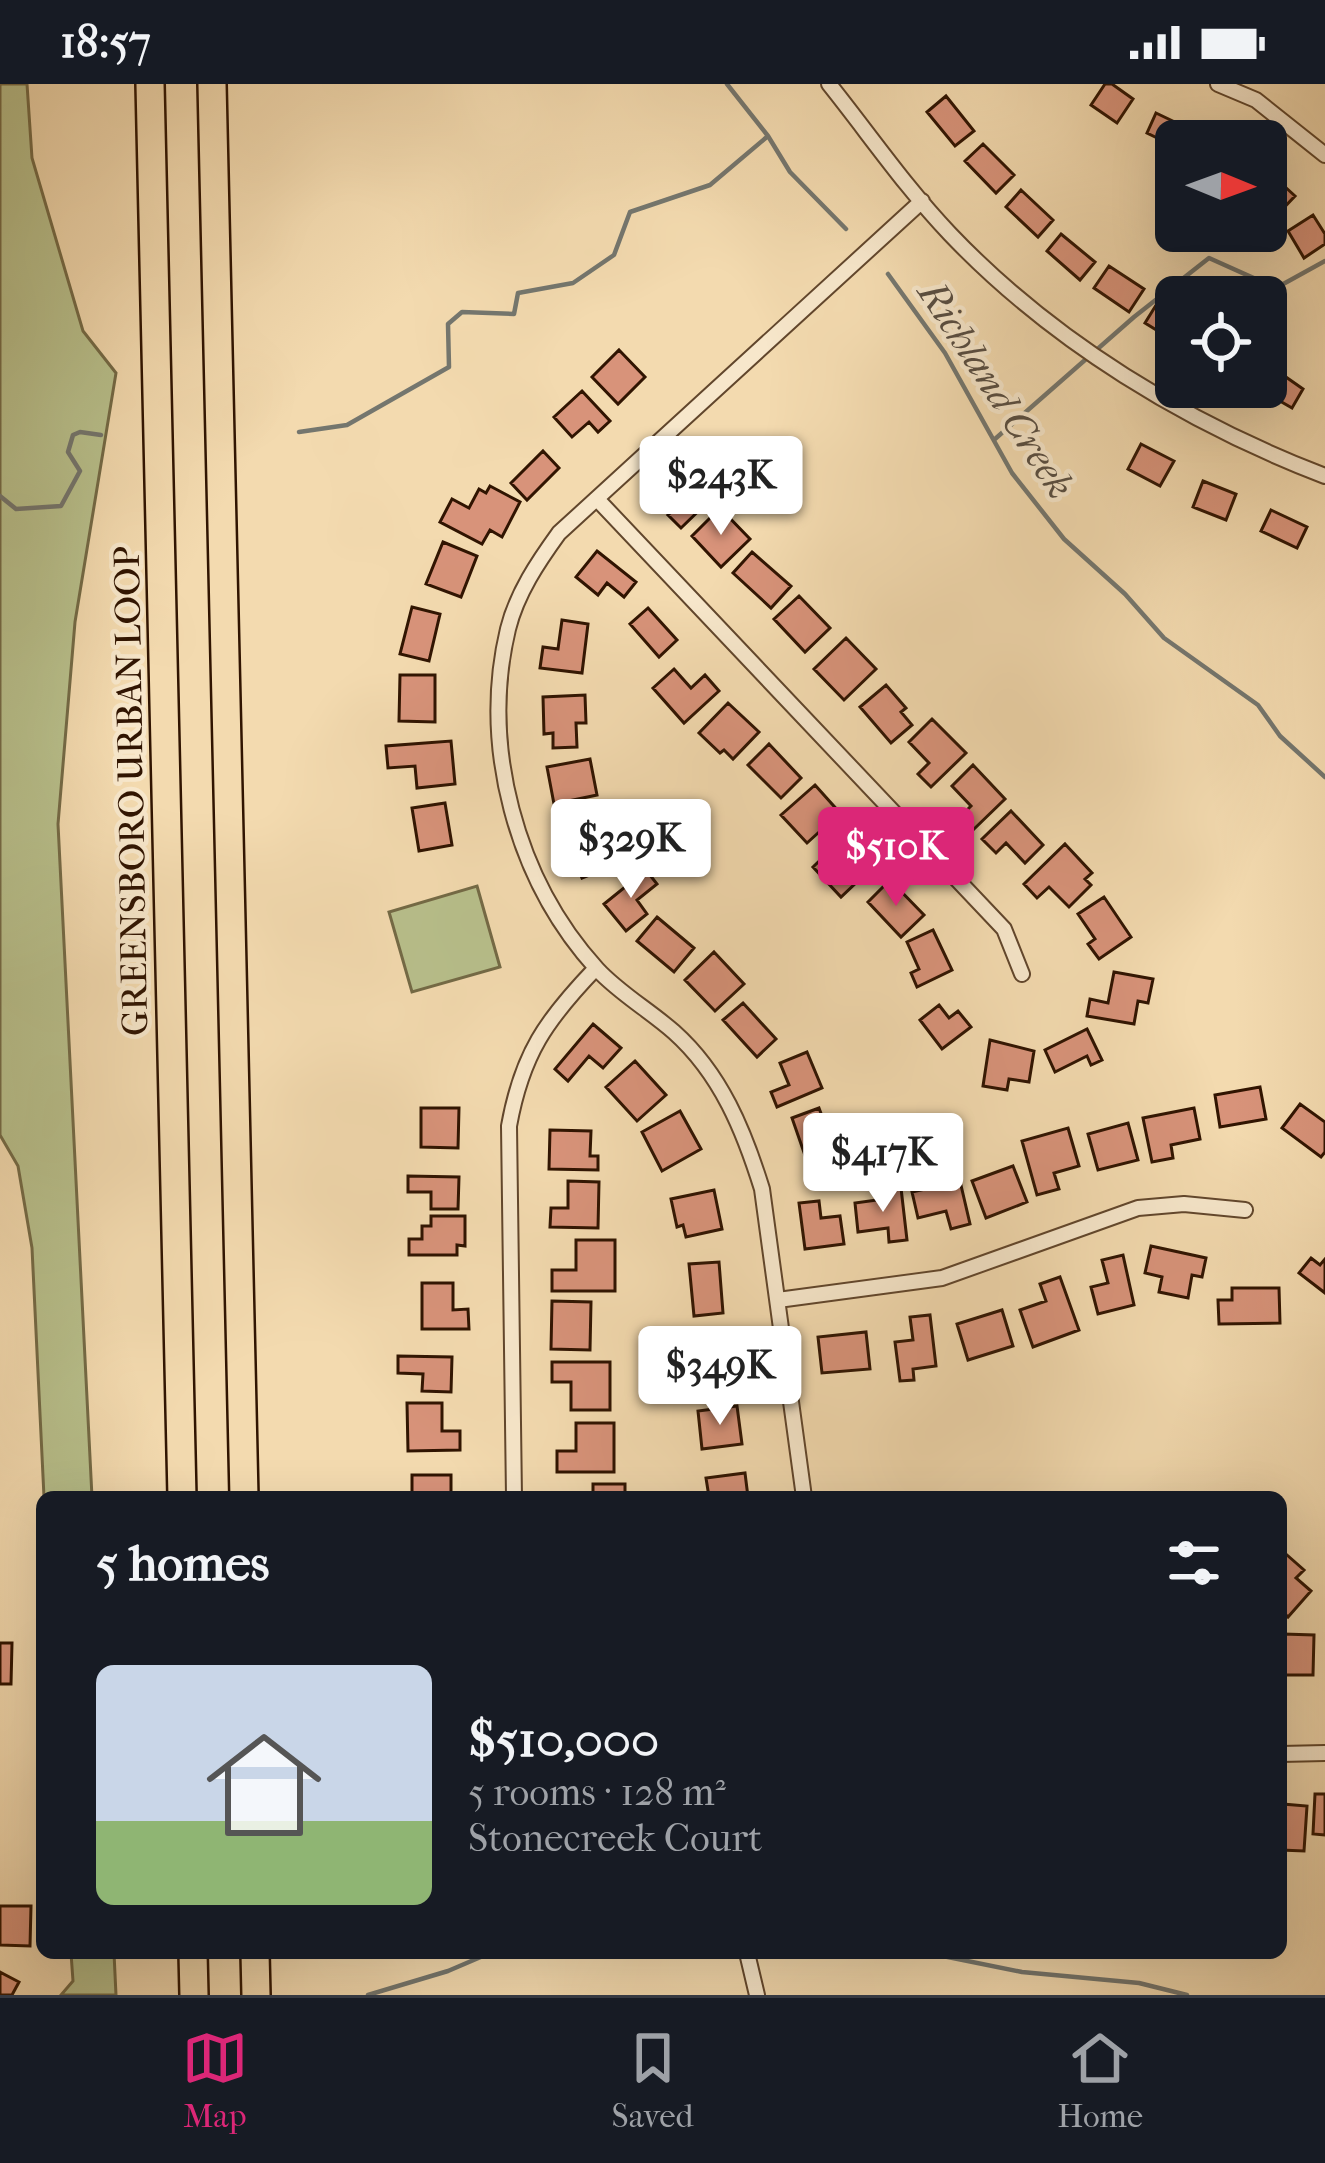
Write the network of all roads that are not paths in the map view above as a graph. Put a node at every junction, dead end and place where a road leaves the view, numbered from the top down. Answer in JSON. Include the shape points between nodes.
{"nodes":[{"id":1,"x":150,"y":84,"type":"edge"},
{"id":2,"x":212,"y":84,"type":"edge"},
{"id":3,"x":830,"y":84,"type":"edge"},
{"id":4,"x":1218,"y":84,"type":"edge"},
{"id":5,"x":1325,"y":155,"type":"edge"},
{"id":6,"x":922,"y":201,"type":"junction"},
{"id":7,"x":1325,"y":476,"type":"edge"},
{"id":8,"x":597,"y":499,"type":"junction"},
{"id":9,"x":596,"y":968,"type":"junction"},
{"id":10,"x":1022,"y":974,"type":"dead end"},
{"id":11,"x":1245,"y":1210,"type":"dead end"},
{"id":12,"x":778,"y":1300,"type":"junction"},
{"id":13,"x":182,"y":1491,"type":"edge"},
{"id":14,"x":244,"y":1491,"type":"edge"},
{"id":15,"x":514,"y":1491,"type":"edge"},
{"id":16,"x":803,"y":1491,"type":"edge"},
{"id":17,"x":1325,"y":1753,"type":"edge"},
{"id":18,"x":1287,"y":1754,"type":"edge"},
{"id":19,"x":193,"y":1959,"type":"edge"},
{"id":20,"x":255,"y":1959,"type":"edge"},
{"id":21,"x":748,"y":1959,"type":"edge"},
{"id":22,"x":194,"y":1995,"type":"edge"},
{"id":23,"x":256,"y":1995,"type":"edge"},
{"id":24,"x":757,"y":1995,"type":"edge"}],
"edges":[{"from":1,"to":13,"type":"highway","name":"GREENSBORO URBAN LOOP"},
{"from":2,"to":14,"type":"highway"},
{"from":3,"to":6,"type":"street"},
{"from":4,"to":5,"type":"street","via":[[1256,100]]},
{"from":6,"to":7,"type":"street","via":[[1017,296],[1110,367]]},
{"from":6,"to":8,"type":"street"},
{"from":8,"to":9,"type":"street","via":[[530,574],[508,627],[500,688],[501,758],[517,830],[547,904]]},
{"from":8,"to":10,"type":"street","via":[[1004,929]]},
{"from":9,"to":12,"type":"street","via":[[680,1037],[726,1099],[762,1189]]},
{"from":9,"to":15,"type":"street","via":[[551,1016],[517,1082],[509,1126]]},
{"from":11,"to":12,"type":"street","via":[[1138,1208],[942,1278]]},
{"from":12,"to":16,"type":"street"},
{"from":17,"to":18,"type":"street"},
{"from":19,"to":22,"type":"highway"},
{"from":20,"to":23,"type":"highway"},
{"from":21,"to":24,"type":"street"}]}
